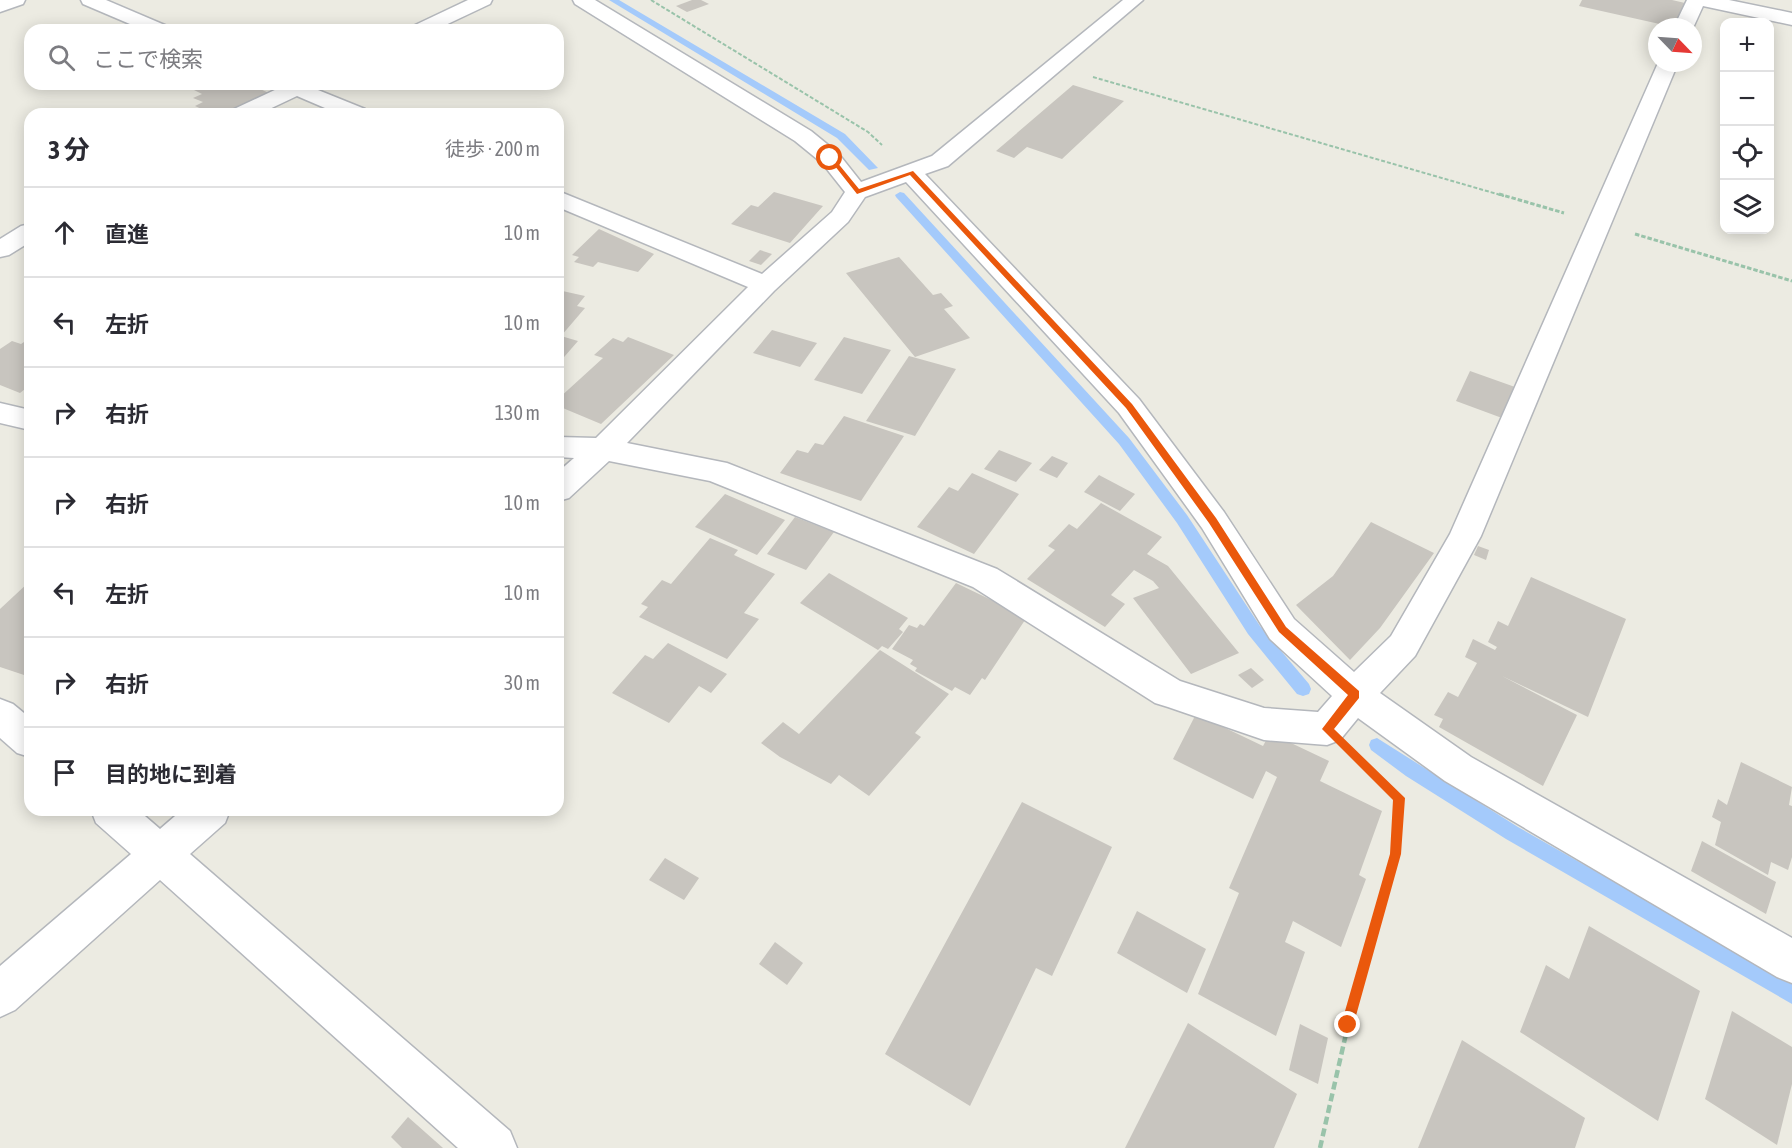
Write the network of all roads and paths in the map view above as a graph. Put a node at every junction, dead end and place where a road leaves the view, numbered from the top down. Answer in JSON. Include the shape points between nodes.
{"nodes":[{"id":1,"x":16,"y":0,"type":"edge"},
{"id":2,"x":90,"y":0,"type":"edge"},
{"id":3,"x":483,"y":0,"type":"edge"},
{"id":4,"x":582,"y":0,"type":"edge"},
{"id":5,"x":1134,"y":0,"type":"edge"},
{"id":6,"x":1696,"y":0,"type":"edge"},
{"id":7,"x":1703,"y":0,"type":"edge"},
{"id":8,"x":0,"y":6,"type":"edge"},
{"id":9,"x":1688,"y":18,"type":"edge"},
{"id":10,"x":1792,"y":19,"type":"edge"},
{"id":11,"x":146,"y":24,"type":"edge"},
{"id":12,"x":433,"y":24,"type":"edge"},
{"id":13,"x":1054,"y":66,"type":"junction"},
{"id":14,"x":1664,"y":72,"type":"edge"},
{"id":15,"x":287,"y":90,"type":"edge"},
{"id":16,"x":307,"y":90,"type":"edge"},
{"id":17,"x":253,"y":108,"type":"edge"},
{"id":18,"x":344,"y":108,"type":"edge"},
{"id":19,"x":911,"y":173,"type":"junction"},
{"id":20,"x":857,"y":192,"type":"junction"},
{"id":21,"x":564,"y":201,"type":"edge"},
{"id":22,"x":1598,"y":223,"type":"junction"},
{"id":23,"x":24,"y":235,"type":"edge"},
{"id":24,"x":0,"y":250,"type":"edge"},
{"id":25,"x":1792,"y":281,"type":"edge"},
{"id":26,"x":765,"y":285,"type":"junction"},
{"id":27,"x":564,"y":447,"type":"edge"},
{"id":28,"x":603,"y":449,"type":"junction"},
{"id":29,"x":564,"y":485,"type":"edge"},
{"id":30,"x":1355,"y":694,"type":"junction"},
{"id":31,"x":0,"y":715,"type":"edge"},
{"id":32,"x":1327,"y":729,"type":"junction"},
{"id":33,"x":24,"y":736,"type":"edge"},
{"id":34,"x":117,"y":816,"type":"edge"},
{"id":35,"x":204,"y":816,"type":"edge"},
{"id":36,"x":162,"y":855,"type":"junction"},
{"id":37,"x":1792,"y":962,"type":"edge"},
{"id":38,"x":0,"y":995,"type":"edge"},
{"id":39,"x":493,"y":1148,"type":"edge"},
{"id":40,"x":1320,"y":1148,"type":"edge"}],
"edges":[{"from":1,"to":8,"type":"street"},
{"from":2,"to":11,"type":"street"},
{"from":3,"to":12,"type":"street"},
{"from":4,"to":20,"type":"street","via":[[803,136],[830,158]]},
{"from":5,"to":13,"type":"street"},
{"from":6,"to":9,"type":"street"},
{"from":7,"to":10,"type":"street"},
{"from":13,"to":19,"type":"street","via":[[940,161]]},
{"from":13,"to":22,"type":"path"},
{"from":14,"to":22,"type":"street"},
{"from":15,"to":17,"type":"street"},
{"from":16,"to":18,"type":"street"},
{"from":19,"to":20,"type":"street"},
{"from":19,"to":30,"type":"street","via":[[1129,406],[1213,520],[1282,630]]},
{"from":20,"to":26,"type":"street","via":[[840,218]]},
{"from":21,"to":26,"type":"street"},
{"from":22,"to":25,"type":"path"},
{"from":22,"to":30,"type":"street","via":[[1465,536],[1403,646]]},
{"from":23,"to":24,"type":"street"},
{"from":26,"to":28,"type":"street"},
{"from":27,"to":28,"type":"street"},
{"from":28,"to":29,"type":"street"},
{"from":28,"to":32,"type":"street","via":[[716,471],[985,578],[1168,692],[1264,724]]},
{"from":30,"to":32,"type":"street"},
{"from":30,"to":37,"type":"street","via":[[1458,769]]},
{"from":31,"to":33,"type":"street"},
{"from":32,"to":40,"type":"path","via":[[1399,798],[1395,854],[1348,1025]]},
{"from":34,"to":36,"type":"street"},
{"from":35,"to":36,"type":"street"},
{"from":36,"to":38,"type":"street"},
{"from":36,"to":39,"type":"street"}]}
